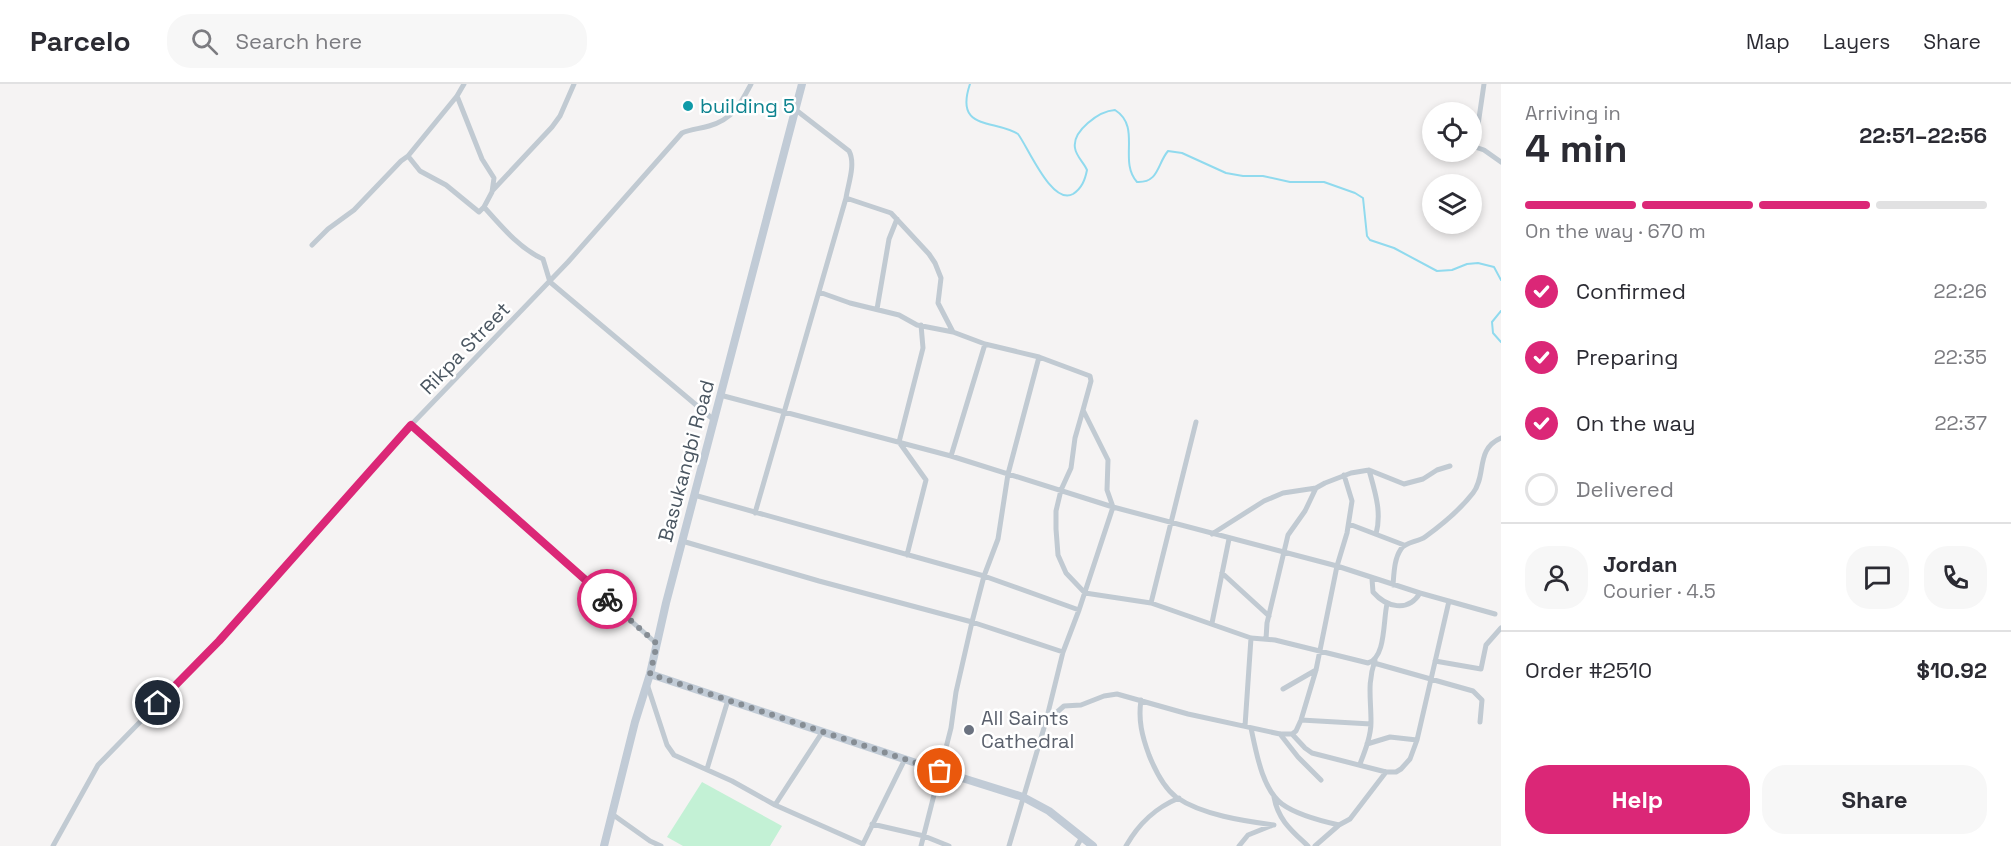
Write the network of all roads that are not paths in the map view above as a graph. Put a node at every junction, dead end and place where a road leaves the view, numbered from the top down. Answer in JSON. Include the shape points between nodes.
{"nodes":[{"id":1,"x":464,"y":84,"type":"edge"},
{"id":2,"x":574,"y":84,"type":"edge"},
{"id":3,"x":751,"y":84,"type":"edge"},
{"id":4,"x":802,"y":84,"type":"edge"},
{"id":5,"x":1484,"y":84,"type":"edge"},
{"id":6,"x":457,"y":96,"type":"junction"},
{"id":7,"x":1481,"y":102,"type":"edge"},
{"id":8,"x":796,"y":110,"type":"junction"},
{"id":9,"x":1482,"y":149,"type":"edge"},
{"id":10,"x":408,"y":156,"type":"junction"},
{"id":11,"x":1501,"y":162,"type":"edge"},
{"id":12,"x":492,"y":192,"type":"junction"},
{"id":13,"x":846,"y":198,"type":"junction"},
{"id":14,"x":484,"y":207,"type":"junction"},
{"id":15,"x":897,"y":219,"type":"junction"},
{"id":16,"x":312,"y":245,"type":"dead end"},
{"id":17,"x":550,"y":282,"type":"junction"},
{"id":18,"x":819,"y":292,"type":"junction"},
{"id":19,"x":877,"y":309,"type":"junction"},
{"id":20,"x":921,"y":326,"type":"junction"},
{"id":21,"x":953,"y":332,"type":"junction"},
{"id":22,"x":985,"y":344,"type":"junction"},
{"id":23,"x":1039,"y":357,"type":"junction"},
{"id":24,"x":720,"y":395,"type":"junction"},
{"id":25,"x":1083,"y":410,"type":"junction"},
{"id":26,"x":785,"y":412,"type":"junction"},
{"id":27,"x":714,"y":420,"type":"junction"},
{"id":28,"x":1196,"y":422,"type":"dead end"},
{"id":29,"x":411,"y":425,"type":"junction"},
{"id":30,"x":1501,"y":438,"type":"edge"},
{"id":31,"x":899,"y":442,"type":"junction"},
{"id":32,"x":951,"y":456,"type":"junction"},
{"id":33,"x":1450,"y":466,"type":"dead end"},
{"id":34,"x":1369,"y":470,"type":"junction"},
{"id":35,"x":1008,"y":474,"type":"junction"},
{"id":36,"x":1344,"y":475,"type":"junction"},
{"id":37,"x":1316,"y":489,"type":"junction"},
{"id":38,"x":1060,"y":490,"type":"junction"},
{"id":39,"x":694,"y":495,"type":"junction"},
{"id":40,"x":1113,"y":507,"type":"junction"},
{"id":41,"x":755,"y":513,"type":"junction"},
{"id":42,"x":1172,"y":522,"type":"junction"},
{"id":43,"x":1349,"y":524,"type":"junction"},
{"id":44,"x":1212,"y":534,"type":"junction"},
{"id":45,"x":1376,"y":534,"type":"junction"},
{"id":46,"x":1229,"y":539,"type":"junction"},
{"id":47,"x":682,"y":541,"type":"junction"},
{"id":48,"x":1404,"y":545,"type":"junction"},
{"id":49,"x":1284,"y":551,"type":"junction"},
{"id":50,"x":907,"y":555,"type":"junction"},
{"id":51,"x":1337,"y":566,"type":"junction"},
{"id":52,"x":1222,"y":573,"type":"junction"},
{"id":53,"x":984,"y":576,"type":"junction"},
{"id":54,"x":1372,"y":579,"type":"junction"},
{"id":55,"x":1393,"y":585,"type":"junction"},
{"id":56,"x":1085,"y":593,"type":"junction"},
{"id":57,"x":1420,"y":593,"type":"junction"},
{"id":58,"x":1449,"y":601,"type":"junction"},
{"id":59,"x":1151,"y":603,"type":"junction"},
{"id":60,"x":1387,"y":604,"type":"junction"},
{"id":61,"x":1079,"y":610,"type":"junction"},
{"id":62,"x":1495,"y":614,"type":"dead end"},
{"id":63,"x":1269,"y":616,"type":"junction"},
{"id":64,"x":972,"y":621,"type":"junction"},
{"id":65,"x":1212,"y":623,"type":"junction"},
{"id":66,"x":1501,"y":628,"type":"edge"},
{"id":67,"x":1251,"y":638,"type":"junction"},
{"id":68,"x":1266,"y":639,"type":"junction"},
{"id":69,"x":657,"y":644,"type":"junction"},
{"id":70,"x":1063,"y":652,"type":"junction"},
{"id":71,"x":1321,"y":652,"type":"junction"},
{"id":72,"x":1375,"y":661,"type":"junction"},
{"id":73,"x":1436,"y":661,"type":"junction"},
{"id":74,"x":1316,"y":669,"type":"junction"},
{"id":75,"x":650,"y":674,"type":"junction"},
{"id":76,"x":1431,"y":680,"type":"junction"},
{"id":77,"x":647,"y":684,"type":"junction"},
{"id":78,"x":1283,"y":689,"type":"dead end"},
{"id":79,"x":728,"y":700,"type":"junction"},
{"id":80,"x":1141,"y":700,"type":"junction"},
{"id":81,"x":1301,"y":720,"type":"junction"},
{"id":82,"x":1046,"y":721,"type":"junction"},
{"id":83,"x":1480,"y":722,"type":"dead end"},
{"id":84,"x":1371,"y":724,"type":"junction"},
{"id":85,"x":1248,"y":727,"type":"junction"},
{"id":86,"x":823,"y":732,"type":"junction"},
{"id":87,"x":1280,"y":734,"type":"junction"},
{"id":88,"x":1292,"y":734,"type":"junction"},
{"id":89,"x":1417,"y":740,"type":"junction"},
{"id":90,"x":1367,"y":744,"type":"junction"},
{"id":91,"x":905,"y":759,"type":"junction"},
{"id":92,"x":1360,"y":764,"type":"junction"},
{"id":93,"x":707,"y":769,"type":"junction"},
{"id":94,"x":940,"y":771,"type":"junction"},
{"id":95,"x":1386,"y":772,"type":"junction"},
{"id":96,"x":1321,"y":780,"type":"dead end"},
{"id":97,"x":1274,"y":795,"type":"junction"},
{"id":98,"x":1023,"y":797,"type":"junction"},
{"id":99,"x":1179,"y":798,"type":"junction"},
{"id":100,"x":775,"y":805,"type":"junction"},
{"id":101,"x":612,"y":814,"type":"junction"},
{"id":102,"x":1283,"y":821,"type":"junction"},
{"id":103,"x":872,"y":824,"type":"junction"},
{"id":104,"x":1274,"y":825,"type":"junction"},
{"id":105,"x":1339,"y":825,"type":"junction"},
{"id":106,"x":924,"y":836,"type":"junction"},
{"id":107,"x":1082,"y":837,"type":"junction"},
{"id":108,"x":53,"y":846,"type":"edge"},
{"id":109,"x":604,"y":846,"type":"edge"},
{"id":110,"x":661,"y":846,"type":"edge"},
{"id":111,"x":921,"y":846,"type":"edge"},
{"id":112,"x":949,"y":846,"type":"edge"},
{"id":113,"x":1009,"y":846,"type":"edge"},
{"id":114,"x":1077,"y":846,"type":"edge"},
{"id":115,"x":1093,"y":846,"type":"edge"},
{"id":116,"x":1126,"y":846,"type":"edge"},
{"id":117,"x":1239,"y":846,"type":"edge"},
{"id":118,"x":1308,"y":846,"type":"edge"},
{"id":119,"x":1315,"y":846,"type":"edge"}],
"edges":[{"from":1,"to":6,"type":"street"},
{"from":2,"to":12,"type":"street","via":[[552,128]]},
{"from":3,"to":17,"type":"street","name":"Rikpa Street","via":[[737,110],[716,124],[681,133]]},
{"from":4,"to":8,"type":"street","name":"Basukangbi Road"},
{"from":5,"to":7,"type":"street"},
{"from":6,"to":10,"type":"street"},
{"from":6,"to":12,"type":"street","via":[[482,159],[494,178]]},
{"from":8,"to":13,"type":"street","via":[[852,155]]},
{"from":8,"to":24,"type":"street","name":"Basukangbi Road"},
{"from":9,"to":11,"type":"street"},
{"from":10,"to":14,"type":"street","via":[[420,171],[446,185],[479,212]]},
{"from":10,"to":16,"type":"street"},
{"from":12,"to":14,"type":"street"},
{"from":13,"to":15,"type":"street","via":[[887,211]]},
{"from":13,"to":18,"type":"street"},
{"from":14,"to":17,"type":"street","via":[[501,226],[543,259]]},
{"from":15,"to":19,"type":"street","via":[[889,239]]},
{"from":15,"to":21,"type":"street","via":[[935,263],[941,278],[938,303]]},
{"from":17,"to":27,"type":"street"},
{"from":17,"to":29,"type":"street","name":"Rikpa Street"},
{"from":18,"to":19,"type":"street"},
{"from":18,"to":26,"type":"street"},
{"from":19,"to":20,"type":"street"},
{"from":20,"to":21,"type":"street"},
{"from":20,"to":31,"type":"street","via":[[923,348]]},
{"from":21,"to":22,"type":"street"},
{"from":22,"to":23,"type":"street"},
{"from":22,"to":32,"type":"street"},
{"from":23,"to":25,"type":"street","via":[[1090,376]]},
{"from":23,"to":35,"type":"street"},
{"from":24,"to":26,"type":"street"},
{"from":24,"to":27,"type":"street","name":"Basukangbi Road"},
{"from":25,"to":38,"type":"street","via":[[1071,468]]},
{"from":25,"to":40,"type":"street","via":[[1107,460],[1107,490]]},
{"from":26,"to":31,"type":"street"},
{"from":26,"to":41,"type":"street"},
{"from":27,"to":39,"type":"street","name":"Basukangbi Road"},
{"from":28,"to":42,"type":"street"},
{"from":29,"to":69,"type":"street"},
{"from":29,"to":108,"type":"street","name":"Rikpa Street","via":[[219,641],[98,765]]},
{"from":30,"to":48,"type":"street","via":[[1487,448],[1476,490],[1456,514],[1424,538]]},
{"from":31,"to":32,"type":"street"},
{"from":31,"to":50,"type":"street","via":[[926,480]]},
{"from":32,"to":35,"type":"street"},
{"from":33,"to":34,"type":"street","via":[[1404,484]]},
{"from":34,"to":36,"type":"street"},
{"from":34,"to":45,"type":"street","via":[[1377,499]]},
{"from":35,"to":38,"type":"street"},
{"from":35,"to":53,"type":"street","via":[[998,539]]},
{"from":36,"to":37,"type":"street"},
{"from":36,"to":43,"type":"street","via":[[1352,501]]},
{"from":37,"to":44,"type":"street","via":[[1283,493]]},
{"from":37,"to":49,"type":"street","via":[[1288,535]]},
{"from":38,"to":40,"type":"street"},
{"from":38,"to":56,"type":"street","via":[[1056,511],[1058,555],[1066,573]]},
{"from":39,"to":41,"type":"street"},
{"from":39,"to":47,"type":"street","name":"Basukangbi Road"},
{"from":40,"to":42,"type":"street"},
{"from":40,"to":56,"type":"street"},
{"from":41,"to":50,"type":"street"},
{"from":42,"to":44,"type":"street"},
{"from":42,"to":59,"type":"street"},
{"from":43,"to":45,"type":"street"},
{"from":43,"to":51,"type":"street"},
{"from":44,"to":46,"type":"street"},
{"from":45,"to":48,"type":"street"},
{"from":46,"to":49,"type":"street"},
{"from":46,"to":52,"type":"street"},
{"from":47,"to":64,"type":"street"},
{"from":47,"to":69,"type":"street","name":"Basukangbi Road"},
{"from":48,"to":55,"type":"street","via":[[1399,550]]},
{"from":49,"to":51,"type":"street"},
{"from":49,"to":63,"type":"street"},
{"from":50,"to":53,"type":"street"},
{"from":51,"to":54,"type":"street"},
{"from":51,"to":71,"type":"street"},
{"from":52,"to":63,"type":"street"},
{"from":52,"to":65,"type":"street"},
{"from":53,"to":61,"type":"street"},
{"from":53,"to":64,"type":"street"},
{"from":54,"to":55,"type":"street"},
{"from":54,"to":60,"type":"street","via":[[1373,592]]},
{"from":55,"to":57,"type":"street"},
{"from":56,"to":59,"type":"street"},
{"from":56,"to":61,"type":"street"},
{"from":57,"to":58,"type":"street"},
{"from":57,"to":60,"type":"street","via":[[1408,605]]},
{"from":58,"to":62,"type":"street"},
{"from":58,"to":73,"type":"street"},
{"from":59,"to":65,"type":"street"},
{"from":60,"to":72,"type":"street"},
{"from":61,"to":70,"type":"street"},
{"from":63,"to":68,"type":"street"},
{"from":64,"to":70,"type":"street"},
{"from":64,"to":94,"type":"street"},
{"from":65,"to":67,"type":"street"},
{"from":66,"to":73,"type":"street","via":[[1486,645],[1481,669]]},
{"from":67,"to":68,"type":"street"},
{"from":67,"to":85,"type":"street"},
{"from":68,"to":71,"type":"street"},
{"from":69,"to":75,"type":"street","name":"Basukangbi Road"},
{"from":70,"to":82,"type":"street"},
{"from":71,"to":72,"type":"street","via":[[1359,663]]},
{"from":71,"to":74,"type":"street"},
{"from":72,"to":76,"type":"street"},
{"from":72,"to":84,"type":"street","via":[[1369,690]]},
{"from":73,"to":76,"type":"street"},
{"from":74,"to":78,"type":"street"},
{"from":74,"to":81,"type":"street"},
{"from":75,"to":77,"type":"street","name":"Basukangbi Road"},
{"from":75,"to":79,"type":"street"},
{"from":76,"to":83,"type":"street","via":[[1479,695],[1483,706]]},
{"from":76,"to":89,"type":"street"},
{"from":77,"to":93,"type":"street","via":[[674,755]]},
{"from":77,"to":101,"type":"street","name":"Basukangbi Road"},
{"from":79,"to":86,"type":"street"},
{"from":79,"to":93,"type":"street"},
{"from":80,"to":82,"type":"street","via":[[1117,694],[1104,696],[1081,705],[1064,706]]},
{"from":80,"to":85,"type":"street"},
{"from":80,"to":99,"type":"street","via":[[1138,716],[1147,749],[1156,772]]},
{"from":81,"to":84,"type":"street"},
{"from":81,"to":88,"type":"street"},
{"from":82,"to":98,"type":"street"},
{"from":84,"to":90,"type":"street"},
{"from":85,"to":87,"type":"street"},
{"from":85,"to":97,"type":"street","via":[[1257,760]]},
{"from":86,"to":91,"type":"street"},
{"from":86,"to":100,"type":"street"},
{"from":87,"to":88,"type":"street"},
{"from":87,"to":96,"type":"street"},
{"from":88,"to":92,"type":"street","via":[[1312,753]]},
{"from":89,"to":90,"type":"street","via":[[1390,737]]},
{"from":89,"to":95,"type":"street","via":[[1401,770]]},
{"from":90,"to":92,"type":"street"},
{"from":91,"to":94,"type":"street"},
{"from":91,"to":103,"type":"street"},
{"from":92,"to":95,"type":"street"},
{"from":93,"to":100,"type":"street"},
{"from":94,"to":98,"type":"street"},
{"from":94,"to":106,"type":"street"},
{"from":95,"to":105,"type":"street","via":[[1359,809]]},
{"from":97,"to":102,"type":"street"},
{"from":97,"to":105,"type":"street","via":[[1287,807]]},
{"from":98,"to":107,"type":"street","via":[[1049,811]]},
{"from":98,"to":113,"type":"street"},
{"from":99,"to":104,"type":"street","via":[[1207,811]]},
{"from":99,"to":116,"type":"street","via":[[1152,814]]},
{"from":100,"to":103,"type":"street","via":[[862,844]]},
{"from":101,"to":109,"type":"street","name":"Basukangbi Road"},
{"from":101,"to":110,"type":"street"},
{"from":102,"to":104,"type":"street"},
{"from":102,"to":118,"type":"street"},
{"from":103,"to":106,"type":"street"},
{"from":104,"to":117,"type":"street","via":[[1248,835]]},
{"from":105,"to":119,"type":"street"},
{"from":106,"to":111,"type":"street"},
{"from":106,"to":112,"type":"street"},
{"from":107,"to":114,"type":"street"},
{"from":107,"to":115,"type":"street"}]}
